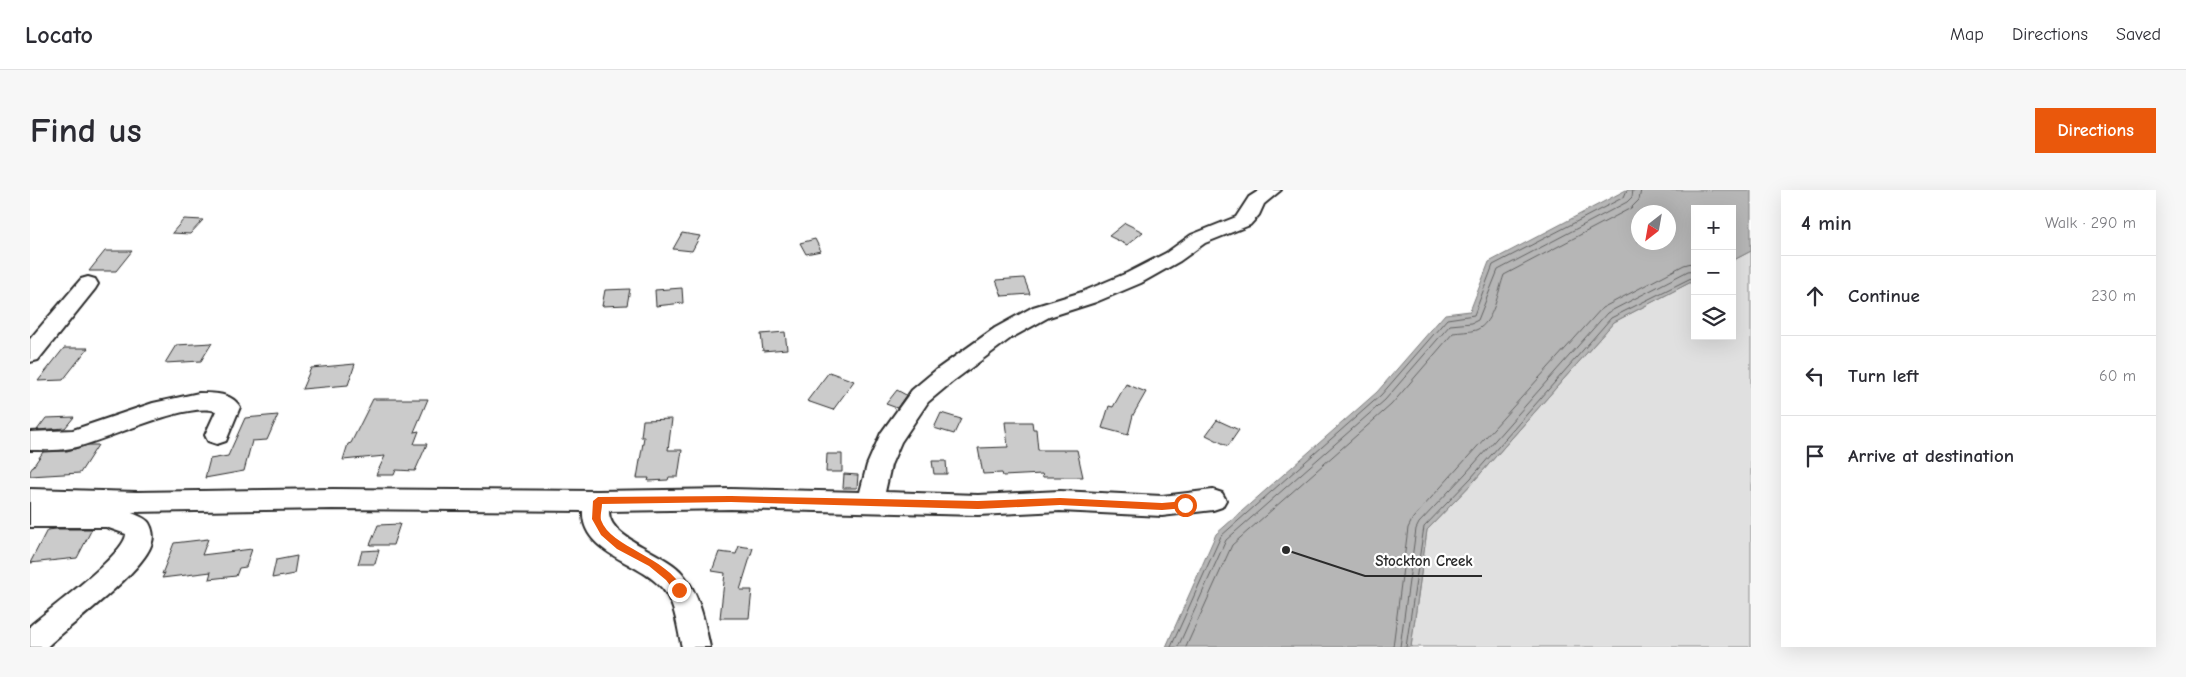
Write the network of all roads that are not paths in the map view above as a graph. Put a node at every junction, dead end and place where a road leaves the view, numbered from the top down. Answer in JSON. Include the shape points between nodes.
{"nodes":[{"id":1,"x":1272,"y":190,"type":"edge"},
{"id":2,"x":88,"y":284,"type":"dead end"},
{"id":3,"x":30,"y":354,"type":"edge"},
{"id":4,"x":217,"y":435,"type":"dead end"},
{"id":5,"x":30,"y":441,"type":"edge"},
{"id":6,"x":30,"y":499,"type":"edge"},
{"id":7,"x":1213,"y":500,"type":"dead end"},
{"id":8,"x":598,"y":501,"type":"junction"},
{"id":9,"x":870,"y":503,"type":"junction"},
{"id":10,"x":30,"y":516,"type":"edge"},
{"id":11,"x":30,"y":646,"type":"edge"},
{"id":12,"x":696,"y":647,"type":"edge"}],
"edges":[{"from":1,"to":9,"type":"street","via":[[1256,200],[1243,221],[1198,239],[1134,278],[1041,312],[1003,333],[944,376],[920,396],[890,439],[879,465]]},
{"from":2,"to":3,"type":"street"},
{"from":4,"to":5,"type":"street","via":[[228,406],[219,402],[196,402],[143,415],[71,440]]},
{"from":6,"to":8,"type":"street","via":[[136,502],[333,499]]},
{"from":7,"to":9,"type":"street","via":[[1162,506],[1060,501],[978,505]]},
{"from":8,"to":9,"type":"street","via":[[731,499]]},
{"from":8,"to":12,"type":"street","via":[[596,519],[604,532],[620,547],[670,577],[679,590],[689,608]]},
{"from":10,"to":11,"type":"street","via":[[106,516],[138,529],[139,542],[108,578]]}]}
